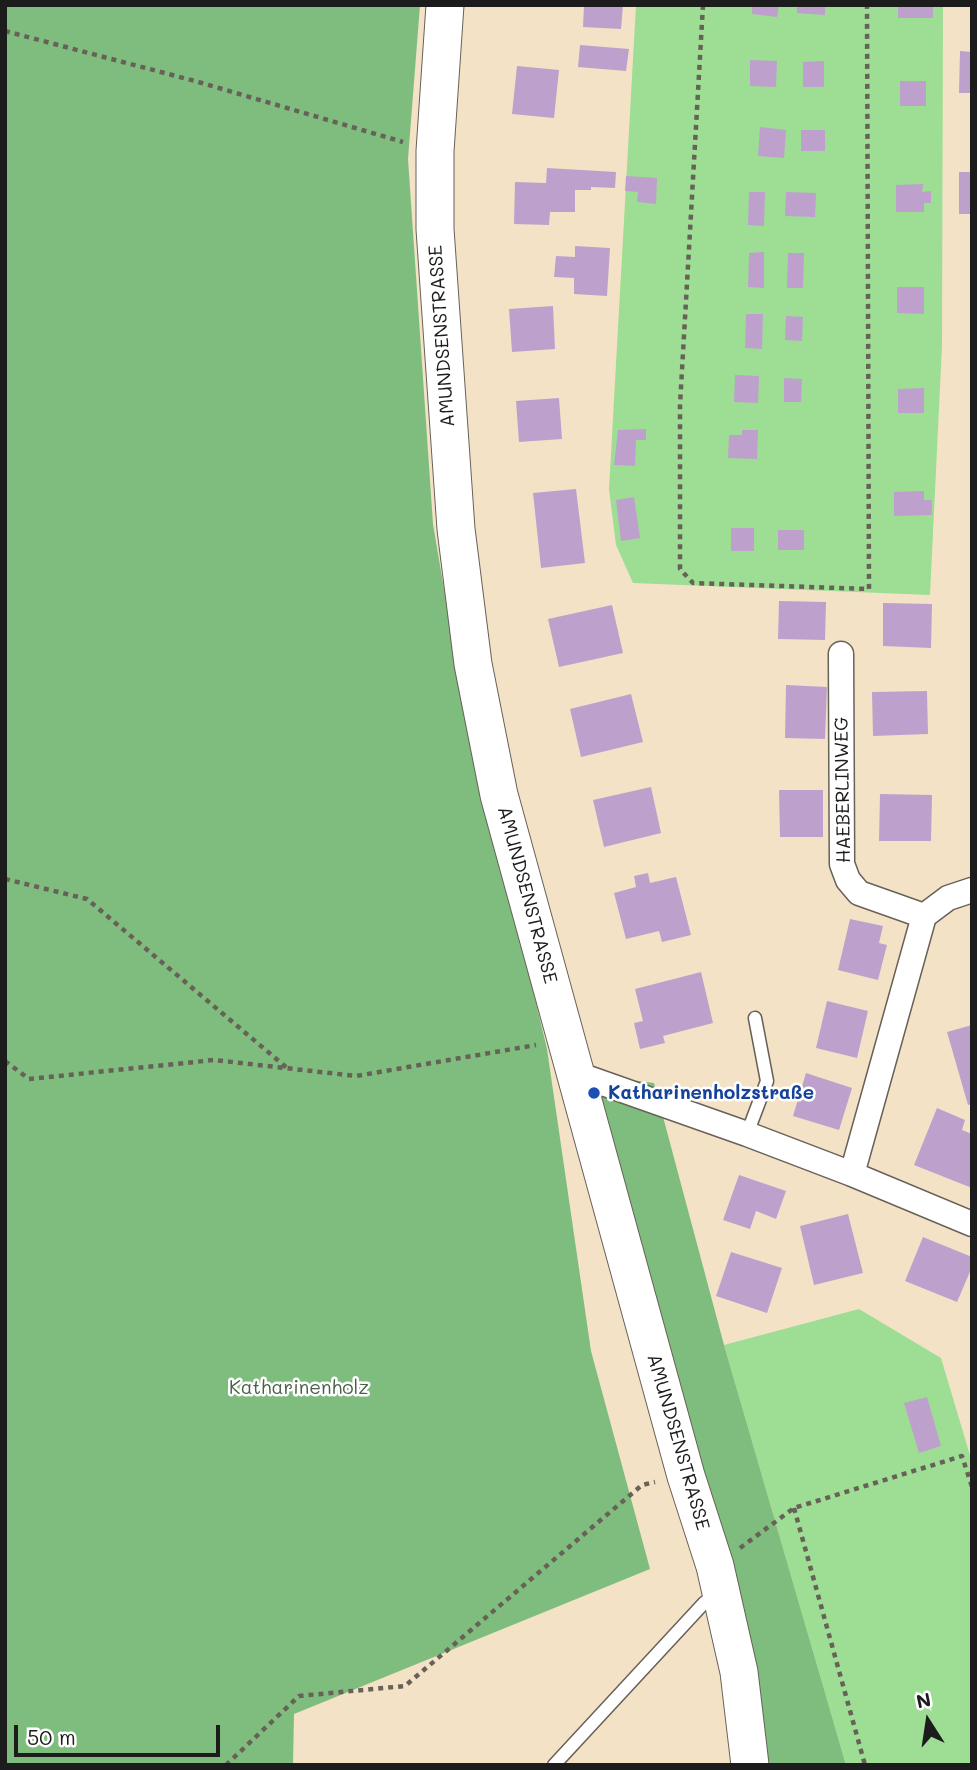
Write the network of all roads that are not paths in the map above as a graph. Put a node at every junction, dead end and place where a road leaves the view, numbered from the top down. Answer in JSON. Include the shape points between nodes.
{"nodes":[{"id":1,"x":445,"y":5,"type":"edge"},
{"id":2,"x":841,"y":654,"type":"dead end"},
{"id":3,"x":972,"y":890,"type":"edge"},
{"id":4,"x":924,"y":916,"type":"junction"},
{"id":5,"x":755,"y":1018,"type":"dead end"},
{"id":6,"x":570,"y":1056,"type":"junction"},
{"id":7,"x":747,"y":1134,"type":"junction"},
{"id":8,"x":852,"y":1174,"type":"junction"},
{"id":9,"x":972,"y":1224,"type":"edge"},
{"id":10,"x":717,"y":1579,"type":"junction"},
{"id":11,"x":554,"y":1765,"type":"edge"},
{"id":12,"x":750,"y":1765,"type":"edge"}],
"edges":[{"from":1,"to":6,"type":"street","name":"AMUNDSENSTRASSE","via":[[435,229],[455,516],[473,664],[499,795]]},
{"from":2,"to":4,"type":"street","name":"HAEBERLINWEG","via":[[842,864],[859,893]]},
{"from":3,"to":4,"type":"street","via":[[948,898]]},
{"from":4,"to":8,"type":"street"},
{"from":5,"to":7,"type":"lane","via":[[767,1081]]},
{"from":6,"to":7,"type":"street"},
{"from":6,"to":10,"type":"street","name":"AMUNDSENSTRASSE"},
{"from":7,"to":8,"type":"street"},
{"from":8,"to":9,"type":"street"},
{"from":10,"to":11,"type":"lane","via":[[704,1603]]},
{"from":10,"to":12,"type":"street","name":"AMUNDSENSTRASSE","via":[[739,1672]]}]}
